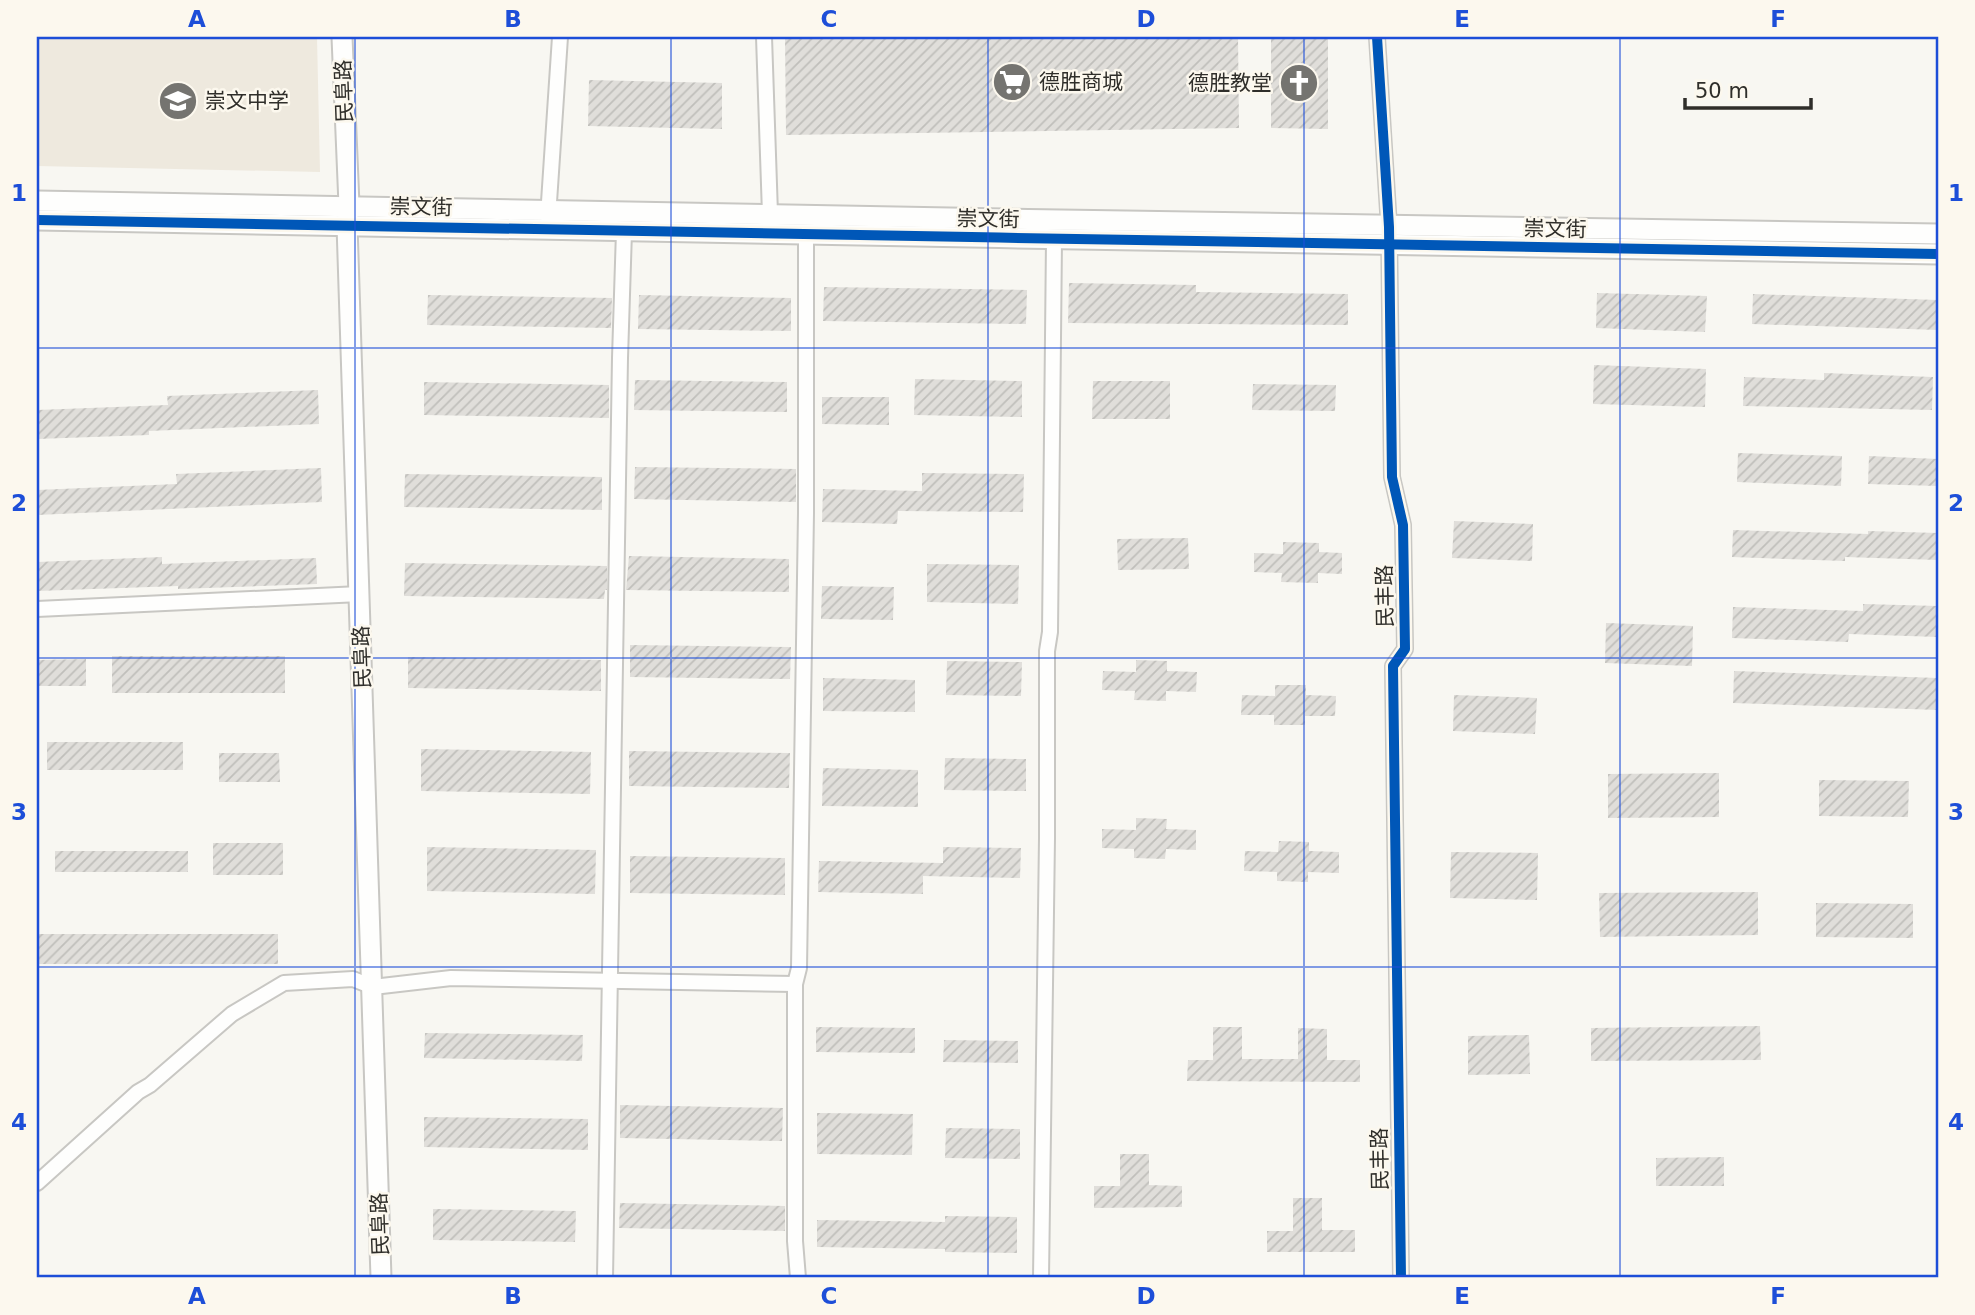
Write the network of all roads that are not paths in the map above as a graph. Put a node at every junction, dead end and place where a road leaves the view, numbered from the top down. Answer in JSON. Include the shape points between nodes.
{"nodes":[{"id":1,"x":342,"y":37,"type":"edge"},
{"id":2,"x":560,"y":37,"type":"edge"},
{"id":3,"x":764,"y":37,"type":"edge"},
{"id":4,"x":1377,"y":37,"type":"edge"},
{"id":5,"x":37,"y":201,"type":"edge"},
{"id":6,"x":348,"y":215,"type":"junction"},
{"id":7,"x":770,"y":215,"type":"junction"},
{"id":8,"x":37,"y":220,"type":"edge"},
{"id":9,"x":548,"y":220,"type":"junction"},
{"id":10,"x":624,"y":231,"type":"junction"},
{"id":11,"x":806,"y":234,"type":"junction"},
{"id":12,"x":1938,"y":234,"type":"edge"},
{"id":13,"x":1389,"y":237,"type":"junction"},
{"id":14,"x":1054,"y":240,"type":"junction"},
{"id":15,"x":1938,"y":254,"type":"edge"},
{"id":16,"x":360,"y":594,"type":"junction"},
{"id":17,"x":37,"y":609,"type":"edge"},
{"id":18,"x":609,"y":981,"type":"junction"},
{"id":19,"x":795,"y":984,"type":"junction"},
{"id":20,"x":373,"y":986,"type":"junction"},
{"id":21,"x":37,"y":1182,"type":"edge"},
{"id":22,"x":382,"y":1278,"type":"edge"},
{"id":23,"x":606,"y":1278,"type":"edge"},
{"id":24,"x":797,"y":1278,"type":"edge"},
{"id":25,"x":1041,"y":1278,"type":"edge"},
{"id":26,"x":1401,"y":1278,"type":"edge"}],
"edges":[{"from":1,"to":6,"type":"street","name":"民阜路"},
{"from":2,"to":9,"type":"street"},
{"from":3,"to":7,"type":"street"},
{"from":4,"to":13,"type":"street","name":"民丰路"},
{"from":5,"to":6,"type":"street","name":"崇文街"},
{"from":6,"to":8,"type":"street","name":"崇文街"},
{"from":6,"to":9,"type":"street","name":"崇文街"},
{"from":6,"to":16,"type":"street","name":"民阜路"},
{"from":7,"to":9,"type":"street","name":"崇文街"},
{"from":7,"to":13,"type":"street","name":"崇文街"},
{"from":9,"to":10,"type":"street","name":"崇文街"},
{"from":10,"to":11,"type":"street","name":"崇文街"},
{"from":10,"to":18,"type":"street"},
{"from":11,"to":14,"type":"street","name":"崇文街"},
{"from":11,"to":19,"type":"street","via":[[802,813]]},
{"from":12,"to":13,"type":"street","name":"崇文街"},
{"from":13,"to":14,"type":"street","name":"崇文街"},
{"from":13,"to":15,"type":"street","name":"崇文街"},
{"from":13,"to":26,"type":"street","name":"民丰路","via":[[1392,477],[1403,525],[1405,649],[1393,666]]},
{"from":14,"to":25,"type":"street"},
{"from":16,"to":17,"type":"street"},
{"from":16,"to":20,"type":"street","name":"民阜路"},
{"from":18,"to":19,"type":"street"},
{"from":18,"to":20,"type":"street","via":[[451,978]]},
{"from":18,"to":23,"type":"street"},
{"from":19,"to":24,"type":"street"},
{"from":20,"to":21,"type":"street","via":[[353,979],[284,982],[232,1014]]},
{"from":20,"to":22,"type":"street","name":"民阜路"}]}
